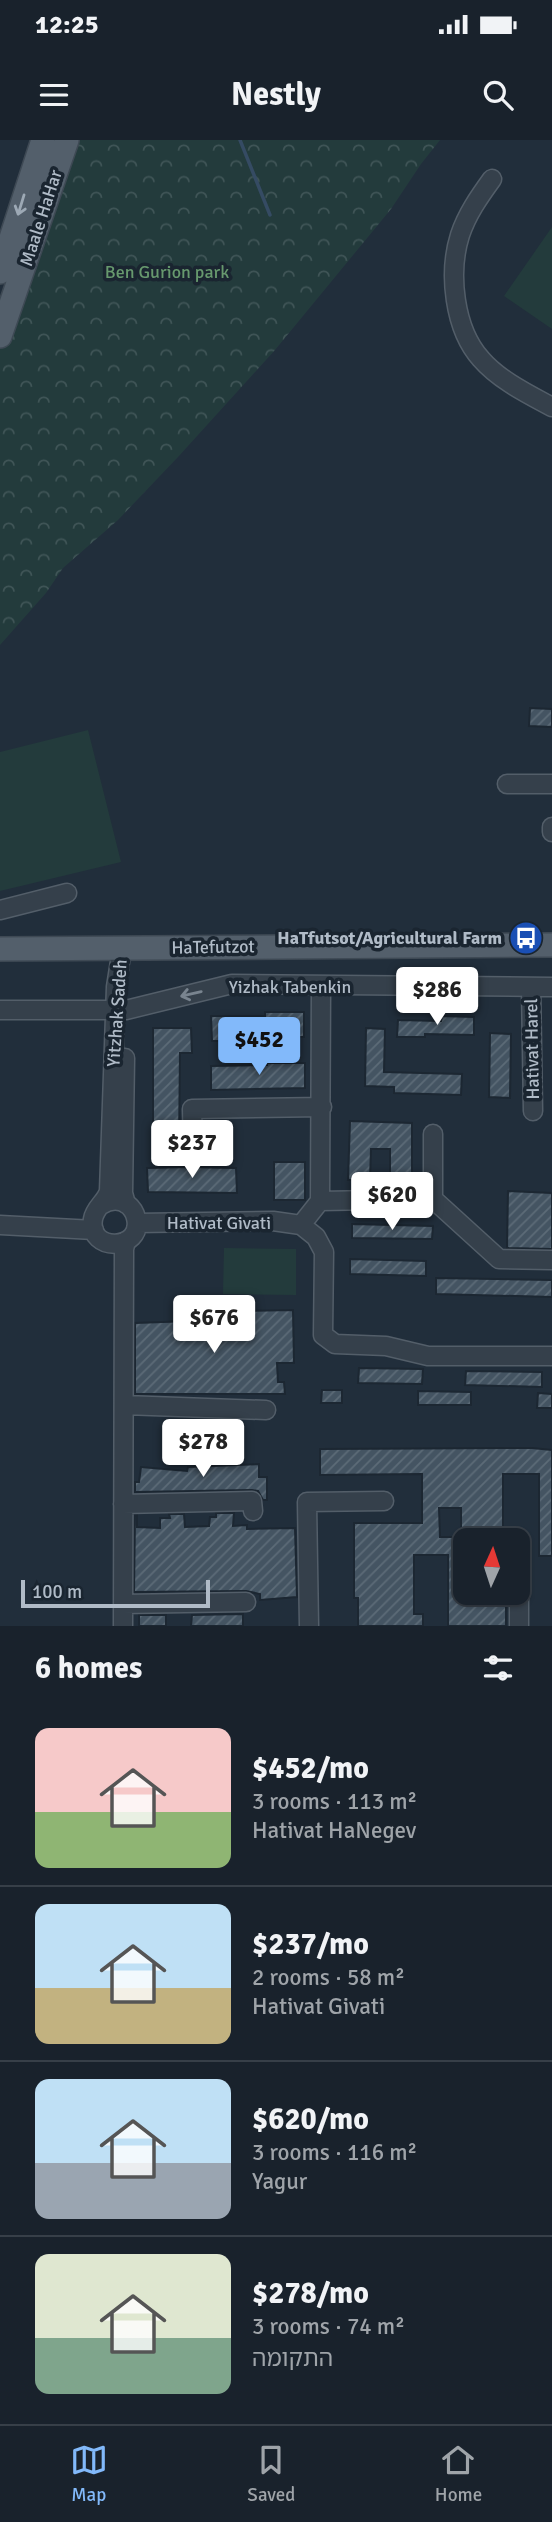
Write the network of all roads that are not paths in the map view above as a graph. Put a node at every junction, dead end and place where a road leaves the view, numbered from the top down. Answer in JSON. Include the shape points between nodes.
{"nodes":[{"id":1,"x":43,"y":140,"type":"edge"},
{"id":2,"x":67,"y":140,"type":"edge"},
{"id":3,"x":492,"y":178,"type":"dead end"},
{"id":4,"x":0,"y":272,"type":"edge"},
{"id":5,"x":0,"y":336,"type":"edge"},
{"id":6,"x":552,"y":407,"type":"edge"},
{"id":7,"x":508,"y":783,"type":"dead end"},
{"id":8,"x":552,"y":784,"type":"edge"},
{"id":9,"x":67,"y":893,"type":"dead end"},
{"id":10,"x":0,"y":910,"type":"edge"},
{"id":11,"x":552,"y":945,"type":"edge"},
{"id":12,"x":0,"y":949,"type":"edge"},
{"id":13,"x":122,"y":949,"type":"junction"},
{"id":14,"x":321,"y":986,"type":"junction"},
{"id":15,"x":531,"y":987,"type":"junction"},
{"id":16,"x":552,"y":987,"type":"edge"},
{"id":17,"x":0,"y":1010,"type":"edge"},
{"id":18,"x":120,"y":1010,"type":"junction"},
{"id":19,"x":322,"y":1107,"type":"junction"},
{"id":20,"x":533,"y":1111,"type":"dead end"},
{"id":21,"x":433,"y":1134,"type":"dead end"},
{"id":22,"x":193,"y":1149,"type":"dead end"},
{"id":23,"x":433,"y":1199,"type":"junction"},
{"id":24,"x":320,"y":1201,"type":"junction"},
{"id":25,"x":126,"y":1204,"type":"junction"},
{"id":26,"x":101,"y":1205,"type":"junction"},
{"id":27,"x":136,"y":1223,"type":"junction"},
{"id":28,"x":0,"y":1225,"type":"edge"},
{"id":29,"x":301,"y":1226,"type":"junction"},
{"id":30,"x":93,"y":1230,"type":"junction"},
{"id":31,"x":127,"y":1241,"type":"junction"},
{"id":32,"x":107,"y":1243,"type":"junction"},
{"id":33,"x":552,"y":1260,"type":"edge"},
{"id":34,"x":552,"y":1356,"type":"edge"},
{"id":35,"x":124,"y":1405,"type":"junction"},
{"id":36,"x":266,"y":1410,"type":"dead end"},
{"id":37,"x":384,"y":1501,"type":"dead end"},
{"id":38,"x":123,"y":1504,"type":"junction"},
{"id":39,"x":253,"y":1511,"type":"dead end"},
{"id":40,"x":247,"y":1602,"type":"dead end"},
{"id":41,"x":124,"y":1604,"type":"junction"},
{"id":42,"x":519,"y":1605,"type":"edge"},
{"id":43,"x":113,"y":1626,"type":"edge"},
{"id":44,"x":123,"y":1626,"type":"edge"},
{"id":45,"x":309,"y":1626,"type":"edge"},
{"id":46,"x":519,"y":1626,"type":"edge"}],
"edges":[{"from":1,"to":4,"type":"main road","name":"Maale HaHar","one_way":true},
{"from":2,"to":5,"type":"main road","name":"Maale HaHar"},
{"from":3,"to":6,"type":"street","via":[[469,211],[459,237],[456,291],[465,335],[480,359],[500,376]]},
{"from":7,"to":8,"type":"street"},
{"from":9,"to":10,"type":"street"},
{"from":11,"to":13,"type":"main road","name":"HaTefutzot"},
{"from":12,"to":13,"type":"main road","name":"HaTefutzot"},
{"from":13,"to":18,"type":"street","name":"Yitzhak Sadeh","via":[[126,976]]},
{"from":14,"to":15,"type":"street","name":"Yizhak Tabenkin"},
{"from":14,"to":18,"type":"street","name":"Yizhak Tabenkin","one_way":true,"via":[[232,984]]},
{"from":14,"to":19,"type":"street"},
{"from":15,"to":16,"type":"street","name":"Yizhak Tabenkin"},
{"from":15,"to":20,"type":"street","name":"Hativat Harel"},
{"from":17,"to":18,"type":"street","name":"Yizhak Tabenkin"},
{"from":18,"to":25,"type":"street","name":"Yitzhak Sadeh"},
{"from":18,"to":26,"type":"street","name":"Yitzhak Sadeh","via":[[109,1191]]},
{"from":19,"to":22,"type":"street","via":[[192,1109]]},
{"from":19,"to":24,"type":"street"},
{"from":21,"to":23,"type":"street"},
{"from":23,"to":24,"type":"street"},
{"from":23,"to":33,"type":"street","via":[[499,1259]]},
{"from":24,"to":29,"type":"street"},
{"from":25,"to":26,"type":"street","via":[[114,1200]]},
{"from":25,"to":27,"type":"street"},
{"from":26,"to":30,"type":"street","via":[[93,1216]]},
{"from":27,"to":29,"type":"street","name":"Hativat Givati"},
{"from":27,"to":31,"type":"street"},
{"from":28,"to":30,"type":"street"},
{"from":29,"to":34,"type":"street","via":[[316,1237],[324,1252],[323,1335],[327,1340],[428,1356]]},
{"from":30,"to":32,"type":"street"},
{"from":31,"to":32,"type":"street"},
{"from":31,"to":35,"type":"street"},
{"from":32,"to":43,"type":"street","via":[[115,1275]]},
{"from":35,"to":36,"type":"street"},
{"from":35,"to":38,"type":"street"},
{"from":37,"to":45,"type":"street","via":[[307,1502]]},
{"from":38,"to":39,"type":"street","via":[[252,1501]]},
{"from":38,"to":41,"type":"street"},
{"from":40,"to":41,"type":"street"},
{"from":41,"to":44,"type":"street"},
{"from":42,"to":46,"type":"street"}]}
